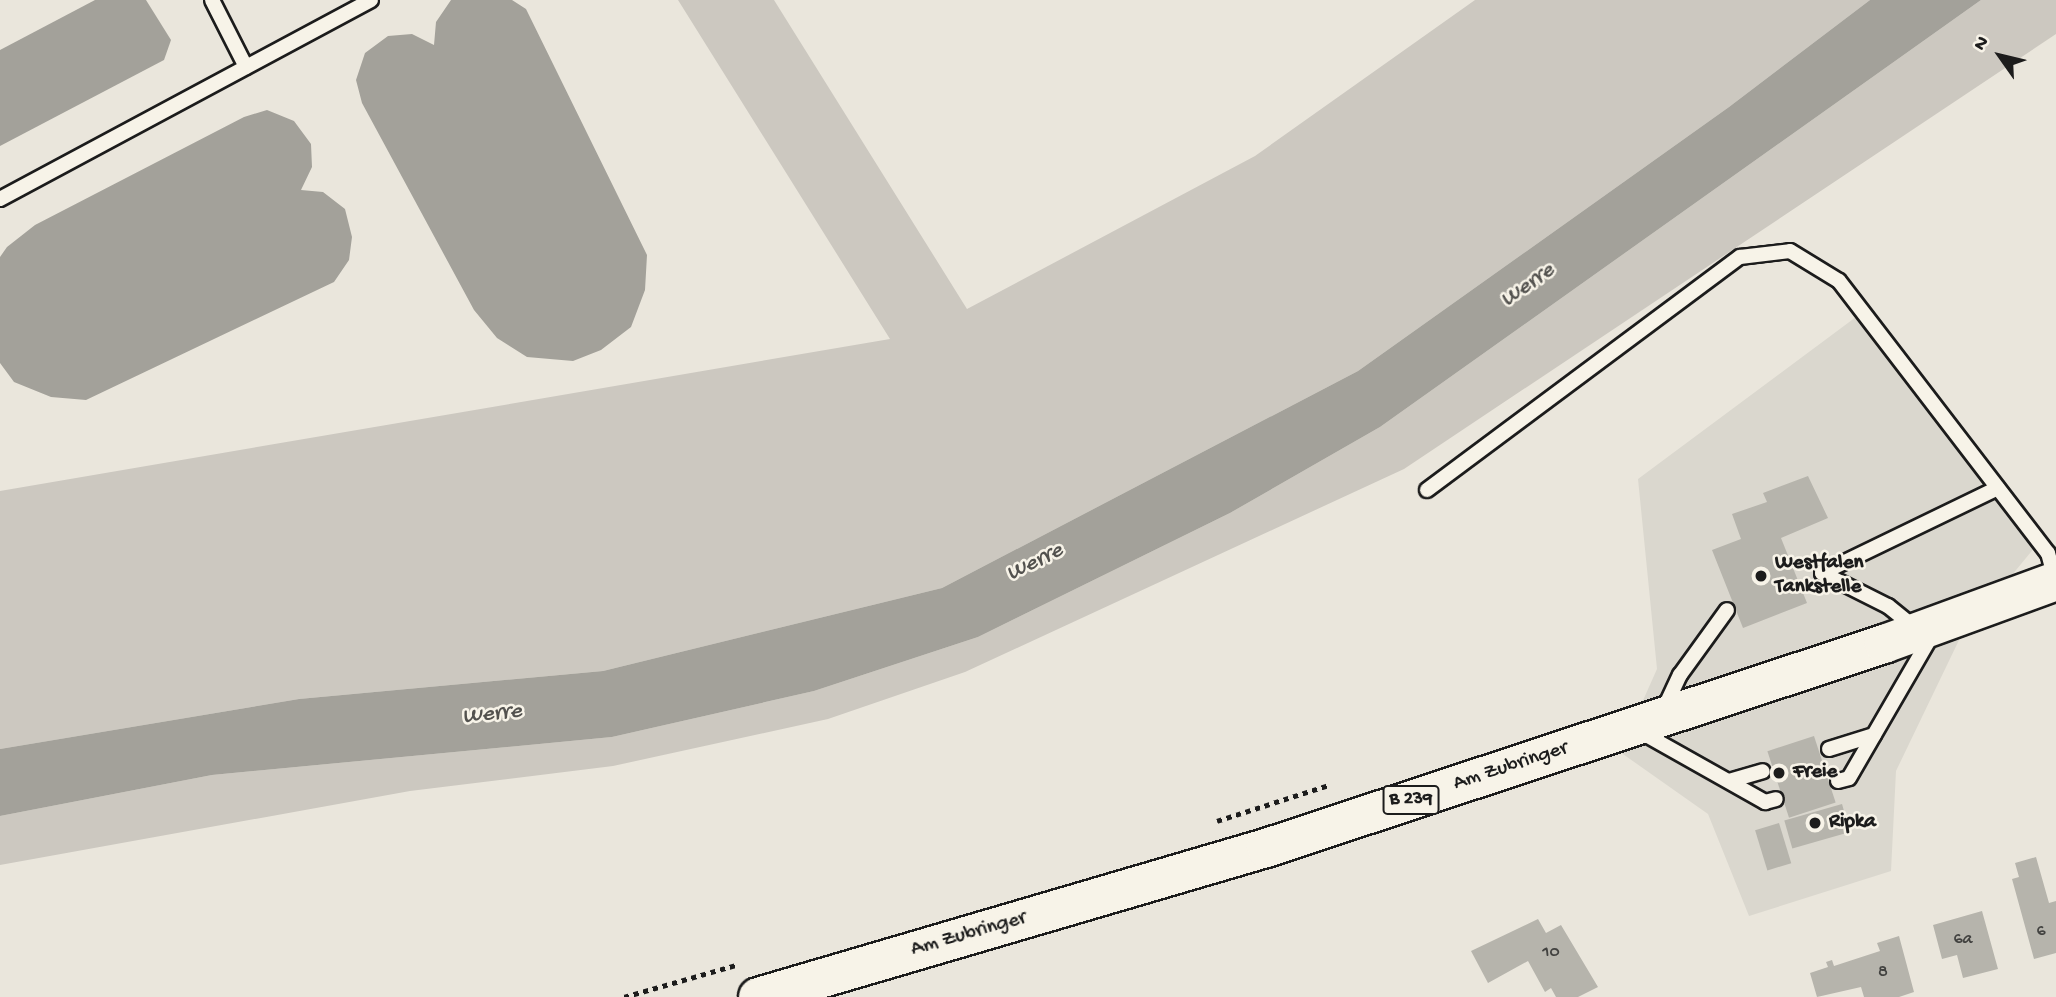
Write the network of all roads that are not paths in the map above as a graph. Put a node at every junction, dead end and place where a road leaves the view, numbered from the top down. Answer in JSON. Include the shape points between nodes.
{"nodes":[{"id":1,"x":212,"y":0,"type":"edge"},
{"id":2,"x":371,"y":0,"type":"edge"},
{"id":3,"x":246,"y":67,"type":"junction"},
{"id":4,"x":0,"y":199,"type":"edge"},
{"id":5,"x":1998,"y":488,"type":"junction"},
{"id":6,"x":1427,"y":490,"type":"dead end"},
{"id":7,"x":2056,"y":581,"type":"edge"},
{"id":8,"x":1727,"y":610,"type":"dead end"},
{"id":9,"x":1928,"y":627,"type":"junction"},
{"id":10,"x":1646,"y":722,"type":"junction"},
{"id":11,"x":1874,"y":735,"type":"junction"},
{"id":12,"x":1829,"y":749,"type":"dead end"},
{"id":13,"x":1763,"y":771,"type":"dead end"},
{"id":14,"x":1728,"y":781,"type":"junction"},
{"id":15,"x":1838,"y":782,"type":"dead end"},
{"id":16,"x":1776,"y":799,"type":"dead end"},
{"id":17,"x":752,"y":980,"type":"edge"}],
"edges":[{"from":1,"to":3,"type":"lane"},
{"from":2,"to":3,"type":"lane"},
{"from":3,"to":4,"type":"lane"},
{"from":5,"to":6,"type":"lane","via":[[1839,281],[1790,251],[1740,257]]},
{"from":5,"to":7,"type":"lane","via":[[2048,553]]},
{"from":5,"to":9,"type":"lane","via":[[1822,573]]},
{"from":7,"to":9,"type":"main road","name":"Am Zubringer","number":"B 239"},
{"from":8,"to":10,"type":"lane"},
{"from":9,"to":10,"type":"main road","name":"Am Zubringer","number":"B 239"},
{"from":9,"to":11,"type":"lane"},
{"from":10,"to":14,"type":"lane"},
{"from":10,"to":17,"type":"main road","name":"Am Zubringer","number":"B 239","via":[[1266,848]]},
{"from":11,"to":12,"type":"lane"},
{"from":11,"to":15,"type":"lane","via":[[1849,778]]},
{"from":13,"to":14,"type":"lane"},
{"from":14,"to":16,"type":"lane","via":[[1765,802]]}]}
